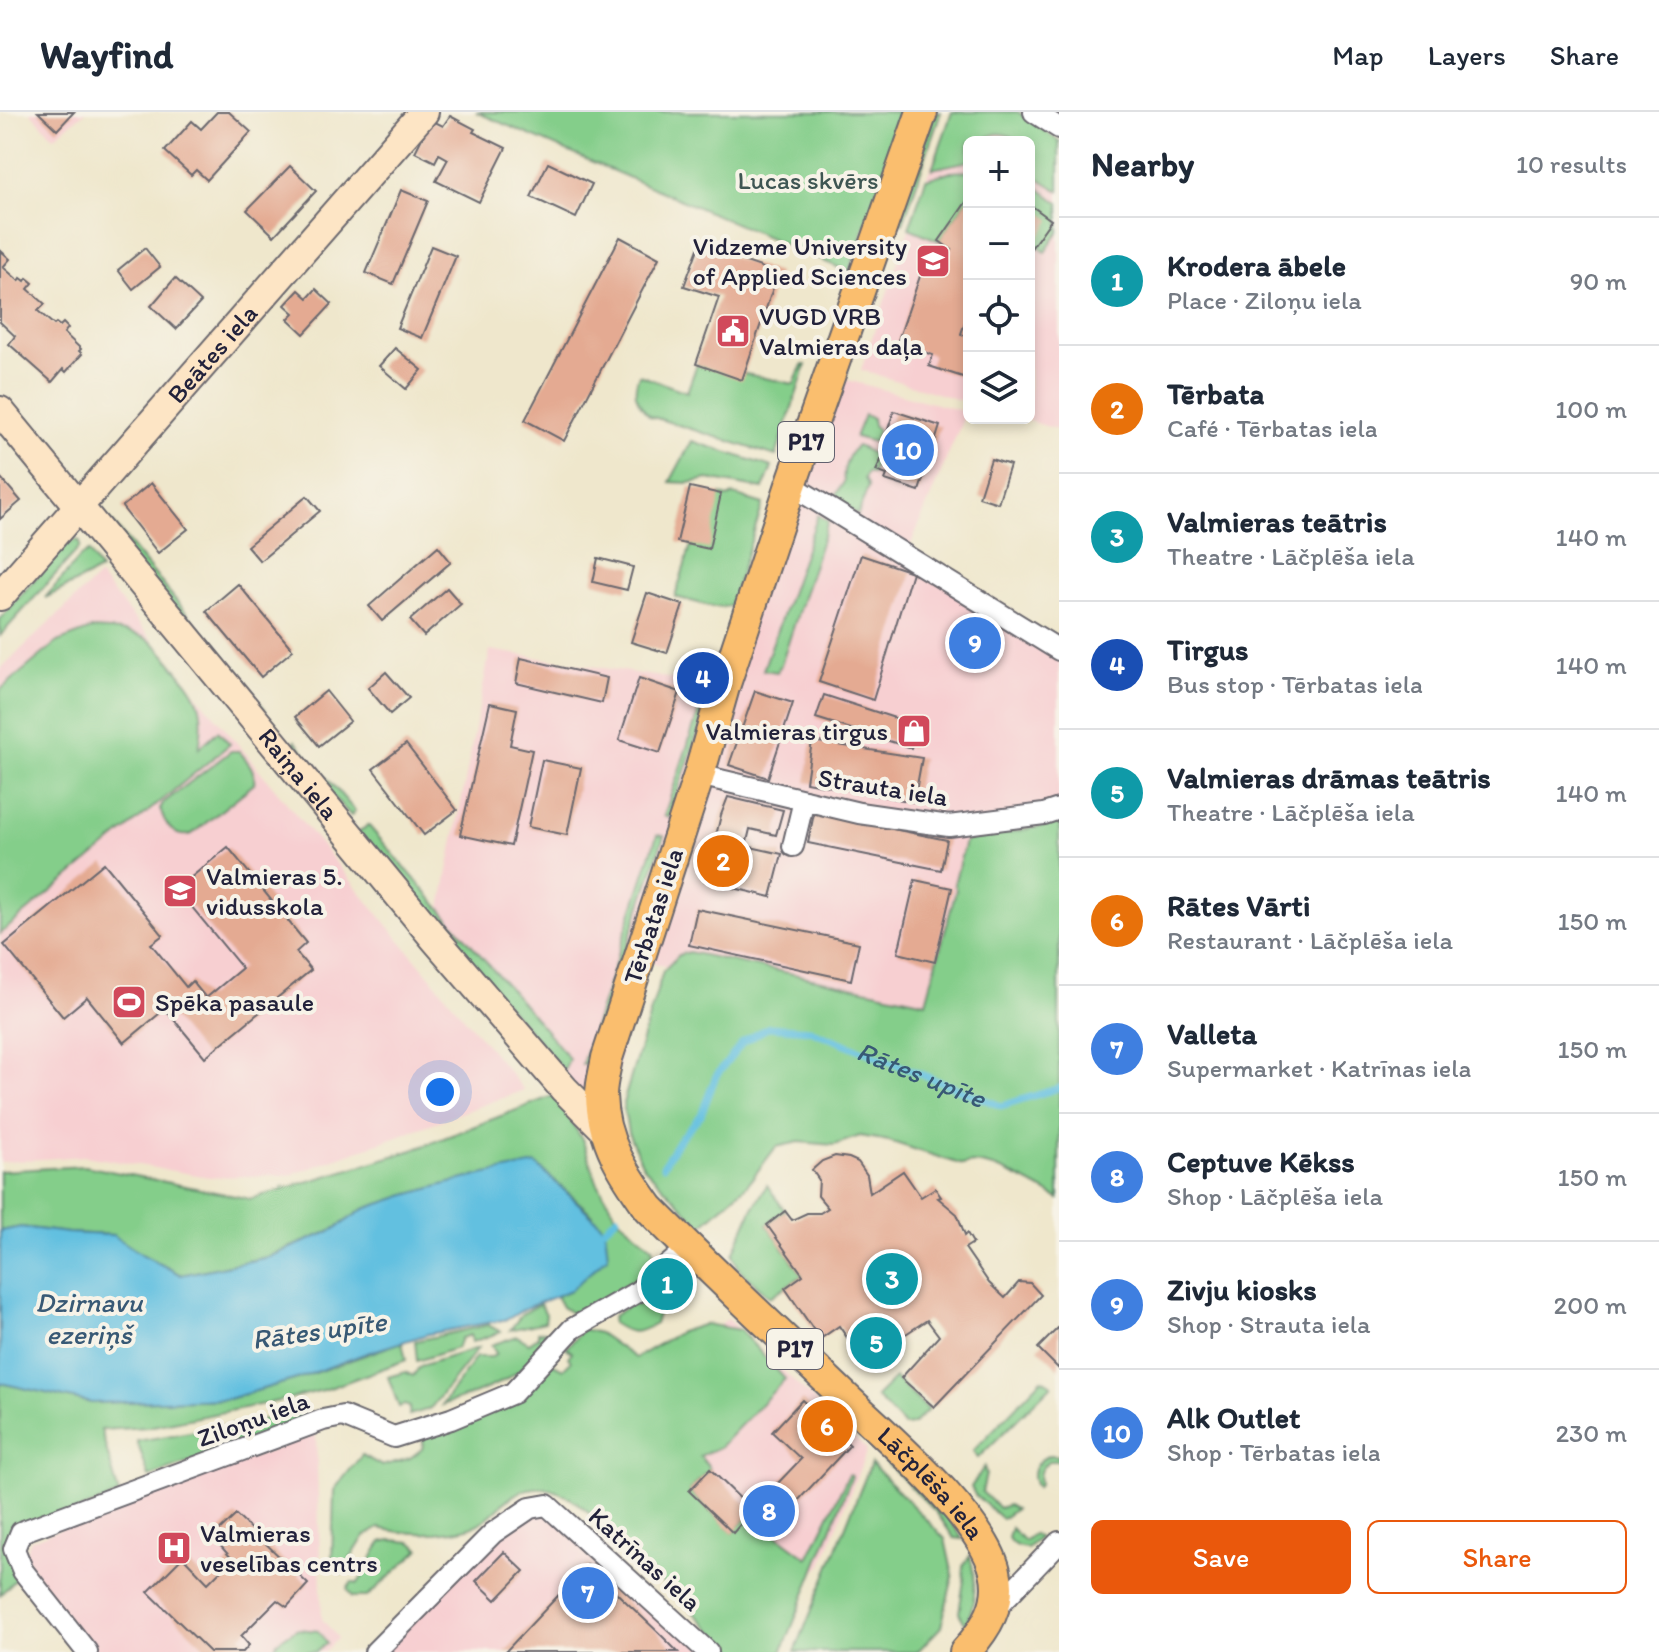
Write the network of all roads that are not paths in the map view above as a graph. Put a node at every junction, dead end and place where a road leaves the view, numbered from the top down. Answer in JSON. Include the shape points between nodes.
{"nodes":[{"id":1,"x":424,"y":112,"type":"edge"},
{"id":2,"x":922,"y":112,"type":"edge"},
{"id":3,"x":1034,"y":112,"type":"edge"},
{"id":4,"x":1059,"y":128,"type":"edge"},
{"id":5,"x":0,"y":411,"type":"edge"},
{"id":6,"x":791,"y":485,"type":"junction"},
{"id":7,"x":78,"y":506,"type":"junction"},
{"id":8,"x":0,"y":596,"type":"edge"},
{"id":9,"x":1059,"y":650,"type":"edge"},
{"id":10,"x":699,"y":775,"type":"junction"},
{"id":11,"x":804,"y":800,"type":"junction"},
{"id":12,"x":1059,"y":809,"type":"edge"},
{"id":13,"x":793,"y":846,"type":"dead end"},
{"id":14,"x":606,"y":1131,"type":"junction"},
{"id":15,"x":688,"y":1248,"type":"junction"},
{"id":16,"x":1059,"y":1542,"type":"edge"},
{"id":17,"x":996,"y":1608,"type":"junction"},
{"id":18,"x":87,"y":1652,"type":"edge"},
{"id":19,"x":375,"y":1652,"type":"edge"},
{"id":20,"x":708,"y":1652,"type":"edge"},
{"id":21,"x":965,"y":1652,"type":"edge"}],
"edges":[{"from":1,"to":7,"type":"street","name":"Beātes iela"},
{"from":2,"to":6,"type":"main road","name":"Tērbatas iela","number":"P17"},
{"from":3,"to":4,"type":"street"},
{"from":5,"to":7,"type":"street","name":"Raiņa iela"},
{"from":6,"to":9,"type":"street"},
{"from":6,"to":10,"type":"main road","name":"Tērbatas iela","number":"P17"},
{"from":7,"to":8,"type":"street","name":"Beātes iela"},
{"from":7,"to":14,"type":"street","name":"Raiņa iela","via":[[435,939]]},
{"from":10,"to":11,"type":"street","name":"Strauta iela"},
{"from":10,"to":14,"type":"main road","name":"Tērbatas iela","number":"P17","via":[[607,1058],[601,1094]]},
{"from":11,"to":12,"type":"street","name":"Strauta iela","via":[[949,826]]},
{"from":11,"to":13,"type":"street"},
{"from":14,"to":15,"type":"main road","name":"Lāčplēša iela","number":"P17","via":[[620,1168]]},
{"from":15,"to":17,"type":"main road","name":"Lāčplēša iela","number":"P17","via":[[957,1507],[995,1571]]},
{"from":15,"to":18,"type":"street","name":"Ziloņu iela","via":[[637,1292],[572,1329],[513,1393],[394,1437],[343,1416],[323,1420],[21,1532],[14,1549],[23,1571]]},
{"from":16,"to":17,"type":"street"},
{"from":17,"to":21,"type":"main road"},
{"from":19,"to":20,"type":"street","name":"Katrīnas iela","via":[[493,1533],[530,1508],[547,1505]]}]}
